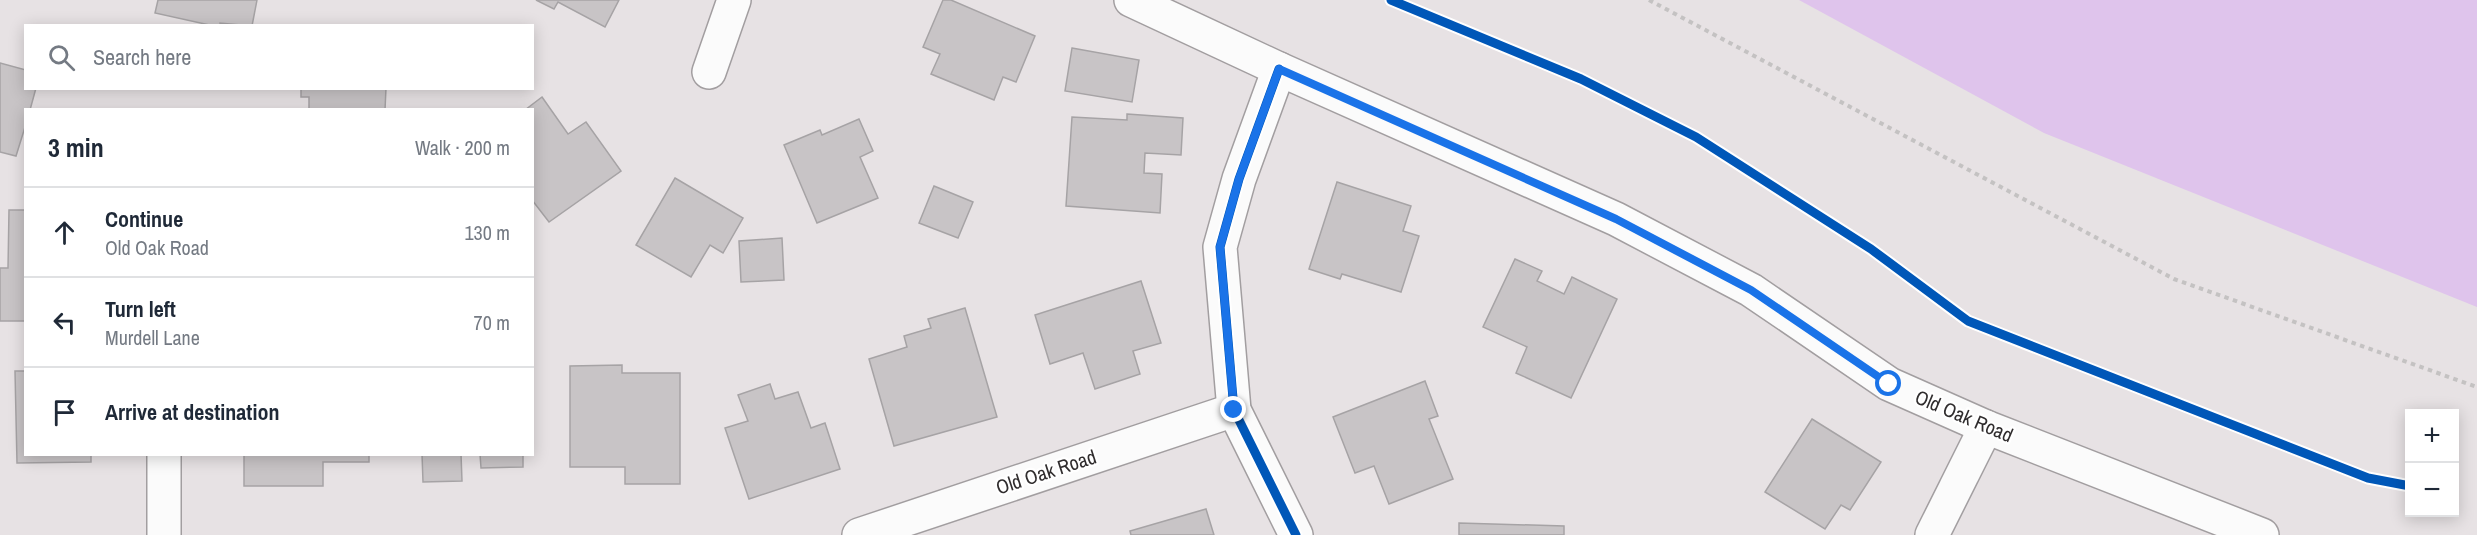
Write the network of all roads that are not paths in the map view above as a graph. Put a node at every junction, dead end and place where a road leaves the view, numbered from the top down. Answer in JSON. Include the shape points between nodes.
{"nodes":[{"id":1,"x":734,"y":0,"type":"edge"},
{"id":2,"x":1131,"y":0,"type":"edge"},
{"id":3,"x":1279,"y":69,"type":"junction"},
{"id":4,"x":709,"y":72,"type":"dead end"},
{"id":5,"x":1234,"y":410,"type":"junction"},
{"id":6,"x":1986,"y":427,"type":"junction"},
{"id":7,"x":164,"y":456,"type":"edge"},
{"id":8,"x":164,"y":535,"type":"edge"},
{"id":9,"x":859,"y":535,"type":"edge"},
{"id":10,"x":1296,"y":535,"type":"edge"},
{"id":11,"x":1932,"y":535,"type":"edge"},
{"id":12,"x":2262,"y":535,"type":"edge"}],
"edges":[{"from":1,"to":4,"type":"street"},
{"from":2,"to":3,"type":"street","name":"Old Oak Road"},
{"from":3,"to":5,"type":"street","via":[[1239,179],[1220,247]]},
{"from":3,"to":6,"type":"street","name":"Old Oak Road","via":[[1616,219],[1751,290],[1889,384]]},
{"from":5,"to":9,"type":"street","name":"Old Oak Road"},
{"from":5,"to":10,"type":"street"},
{"from":6,"to":11,"type":"street"},
{"from":6,"to":12,"type":"street","name":"Old Oak Road"},
{"from":7,"to":8,"type":"street"}]}
